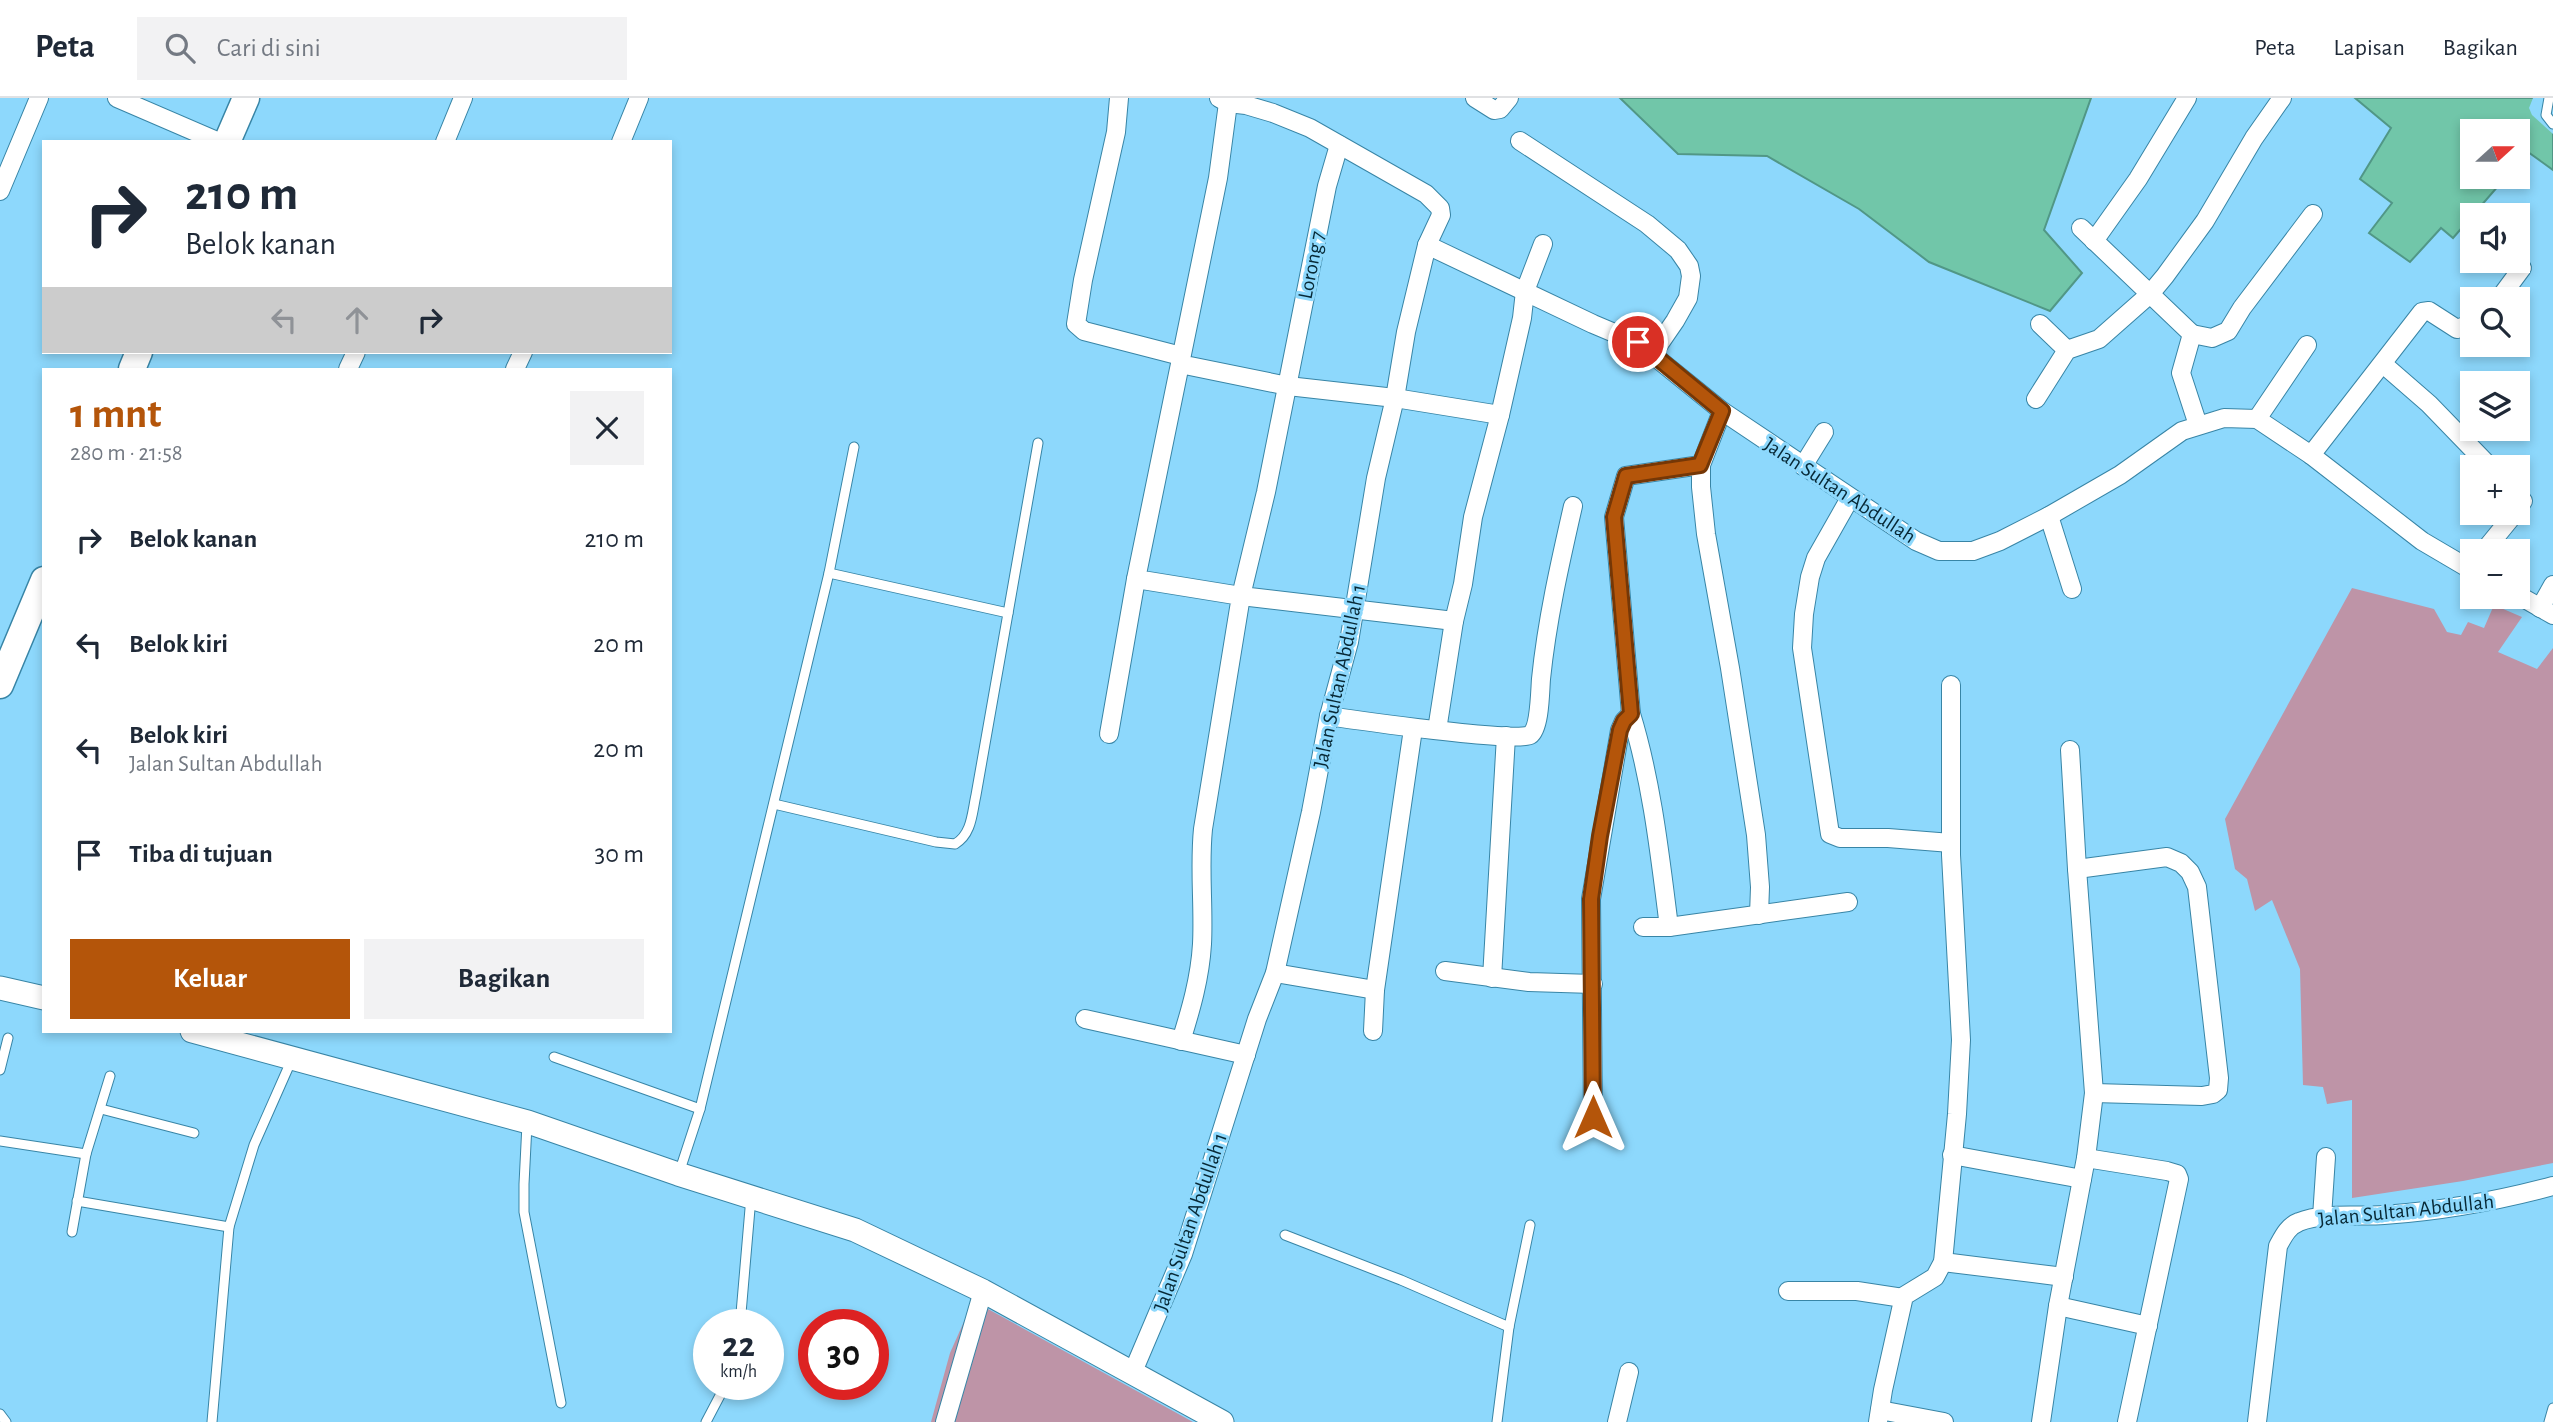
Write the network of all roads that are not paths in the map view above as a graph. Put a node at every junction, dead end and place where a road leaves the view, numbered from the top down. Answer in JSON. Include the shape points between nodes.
{"nodes":[{"id":1,"x":39,"y":98,"type":"edge"},
{"id":2,"x":117,"y":98,"type":"edge"},
{"id":3,"x":246,"y":98,"type":"edge"},
{"id":4,"x":463,"y":98,"type":"edge"},
{"id":5,"x":639,"y":98,"type":"edge"},
{"id":6,"x":1119,"y":98,"type":"edge"},
{"id":7,"x":1475,"y":98,"type":"edge"},
{"id":8,"x":1510,"y":98,"type":"edge"},
{"id":9,"x":2188,"y":98,"type":"edge"},
{"id":10,"x":2282,"y":98,"type":"edge"},
{"id":11,"x":2549,"y":98,"type":"edge"},
{"id":12,"x":1224,"y":101,"type":"edge"},
{"id":13,"x":1255,"y":102,"type":"edge"},
{"id":14,"x":2553,"y":124,"type":"edge"},
{"id":15,"x":214,"y":140,"type":"edge"},
{"id":16,"x":228,"y":140,"type":"edge"},
{"id":17,"x":446,"y":140,"type":"edge"},
{"id":18,"x":622,"y":140,"type":"edge"},
{"id":19,"x":1520,"y":141,"type":"dead end"},
{"id":20,"x":1339,"y":145,"type":"junction"},
{"id":21,"x":0,"y":191,"type":"edge"},
{"id":22,"x":2313,"y":214,"type":"dead end"},
{"id":23,"x":2081,"y":228,"type":"dead end"},
{"id":24,"x":2094,"y":241,"type":"junction"},
{"id":25,"x":1543,"y":244,"type":"dead end"},
{"id":26,"x":1427,"y":245,"type":"junction"},
{"id":27,"x":1525,"y":291,"type":"junction"},
{"id":28,"x":2150,"y":294,"type":"junction"},
{"id":29,"x":2039,"y":324,"type":"dead end"},
{"id":30,"x":2460,"y":328,"type":"edge"},
{"id":31,"x":2192,"y":334,"type":"junction"},
{"id":32,"x":2307,"y":345,"type":"dead end"},
{"id":33,"x":2067,"y":350,"type":"junction"},
{"id":34,"x":1653,"y":353,"type":"junction"},
{"id":35,"x":1181,"y":360,"type":"junction"},
{"id":36,"x":2383,"y":364,"type":"junction"},
{"id":37,"x":1288,"y":386,"type":"junction"},
{"id":38,"x":1395,"y":398,"type":"junction"},
{"id":39,"x":2036,"y":399,"type":"dead end"},
{"id":40,"x":1722,"y":411,"type":"junction"},
{"id":41,"x":1500,"y":415,"type":"junction"},
{"id":42,"x":2257,"y":419,"type":"junction"},
{"id":43,"x":2198,"y":425,"type":"junction"},
{"id":44,"x":1824,"y":432,"type":"dead end"},
{"id":45,"x":1038,"y":443,"type":"dead end"},
{"id":46,"x":854,"y":447,"type":"dead end"},
{"id":47,"x":2478,"y":455,"type":"edge"},
{"id":48,"x":2311,"y":456,"type":"junction"},
{"id":49,"x":1700,"y":465,"type":"junction"},
{"id":50,"x":1802,"y":466,"type":"junction"},
{"id":51,"x":1850,"y":498,"type":"junction"},
{"id":52,"x":1573,"y":506,"type":"dead end"},
{"id":53,"x":2049,"y":516,"type":"junction"},
{"id":54,"x":2505,"y":525,"type":"edge"},
{"id":55,"x":2494,"y":539,"type":"edge"},
{"id":56,"x":2460,"y":562,"type":"edge"},
{"id":57,"x":829,"y":573,"type":"junction"},
{"id":58,"x":1136,"y":579,"type":"junction"},
{"id":59,"x":42,"y":585,"type":"edge"},
{"id":60,"x":2553,"y":585,"type":"edge"},
{"id":61,"x":2072,"y":589,"type":"dead end"},
{"id":62,"x":1241,"y":597,"type":"junction"},
{"id":63,"x":2530,"y":602,"type":"edge"},
{"id":64,"x":1355,"y":608,"type":"junction"},
{"id":65,"x":2547,"y":612,"type":"edge"},
{"id":66,"x":1007,"y":613,"type":"junction"},
{"id":67,"x":1454,"y":621,"type":"junction"},
{"id":68,"x":0,"y":685,"type":"edge"},
{"id":69,"x":1951,"y":685,"type":"dead end"},
{"id":70,"x":1631,"y":714,"type":"junction"},
{"id":71,"x":1329,"y":716,"type":"junction"},
{"id":72,"x":1413,"y":729,"type":"junction"},
{"id":73,"x":1437,"y":730,"type":"junction"},
{"id":74,"x":1109,"y":734,"type":"dead end"},
{"id":75,"x":1506,"y":736,"type":"junction"},
{"id":76,"x":2070,"y":750,"type":"dead end"},
{"id":77,"x":774,"y":804,"type":"junction"},
{"id":78,"x":1951,"y":843,"type":"junction"},
{"id":79,"x":2077,"y":869,"type":"junction"},
{"id":80,"x":1848,"y":902,"type":"dead end"},
{"id":81,"x":1759,"y":915,"type":"junction"},
{"id":82,"x":1643,"y":927,"type":"dead end"},
{"id":83,"x":1669,"y":927,"type":"junction"},
{"id":84,"x":1445,"y":971,"type":"dead end"},
{"id":85,"x":1275,"y":973,"type":"junction"},
{"id":86,"x":1492,"y":978,"type":"junction"},
{"id":87,"x":1593,"y":984,"type":"junction"},
{"id":88,"x":0,"y":988,"type":"edge"},
{"id":89,"x":1375,"y":990,"type":"junction"},
{"id":90,"x":42,"y":998,"type":"edge"},
{"id":91,"x":1085,"y":1019,"type":"dead end"},
{"id":92,"x":1373,"y":1031,"type":"dead end"},
{"id":93,"x":209,"y":1033,"type":"edge"},
{"id":94,"x":8,"y":1038,"type":"dead end"},
{"id":95,"x":1181,"y":1041,"type":"junction"},
{"id":96,"x":1246,"y":1055,"type":"junction"},
{"id":97,"x":293,"y":1057,"type":"junction"},
{"id":98,"x":554,"y":1057,"type":"dead end"},
{"id":99,"x":0,"y":1070,"type":"edge"},
{"id":100,"x":110,"y":1076,"type":"dead end"},
{"id":101,"x":2094,"y":1093,"type":"junction"},
{"id":102,"x":101,"y":1109,"type":"junction"},
{"id":103,"x":700,"y":1109,"type":"junction"},
{"id":104,"x":1593,"y":1117,"type":"dead end"},
{"id":105,"x":528,"y":1122,"type":"junction"},
{"id":106,"x":194,"y":1133,"type":"dead end"},
{"id":107,"x":0,"y":1141,"type":"edge"},
{"id":108,"x":86,"y":1154,"type":"junction"},
{"id":109,"x":1952,"y":1155,"type":"junction"},
{"id":110,"x":2326,"y":1157,"type":"dead end"},
{"id":111,"x":2086,"y":1158,"type":"junction"},
{"id":112,"x":678,"y":1174,"type":"junction"},
{"id":113,"x":2082,"y":1179,"type":"junction"},
{"id":114,"x":2553,"y":1186,"type":"edge"},
{"id":115,"x":751,"y":1196,"type":"junction"},
{"id":116,"x":77,"y":1201,"type":"junction"},
{"id":117,"x":2322,"y":1217,"type":"junction"},
{"id":118,"x":1530,"y":1225,"type":"dead end"},
{"id":119,"x":229,"y":1227,"type":"junction"},
{"id":120,"x":72,"y":1232,"type":"dead end"},
{"id":121,"x":1285,"y":1235,"type":"dead end"},
{"id":122,"x":1943,"y":1262,"type":"junction"},
{"id":123,"x":2064,"y":1277,"type":"junction"},
{"id":124,"x":983,"y":1291,"type":"junction"},
{"id":125,"x":1788,"y":1292,"type":"dead end"},
{"id":126,"x":1903,"y":1298,"type":"junction"},
{"id":127,"x":2058,"y":1306,"type":"junction"},
{"id":128,"x":741,"y":1309,"type":"edge"},
{"id":129,"x":2148,"y":1326,"type":"junction"},
{"id":130,"x":1509,"y":1327,"type":"junction"},
{"id":131,"x":1629,"y":1372,"type":"dead end"},
{"id":132,"x":1132,"y":1374,"type":"junction"},
{"id":133,"x":718,"y":1400,"type":"edge"},
{"id":134,"x":561,"y":1402,"type":"dead end"},
{"id":135,"x":2553,"y":1408,"type":"edge"},
{"id":136,"x":0,"y":1414,"type":"edge"},
{"id":137,"x":1879,"y":1416,"type":"edge"},
{"id":138,"x":6,"y":1422,"type":"edge"},
{"id":139,"x":212,"y":1422,"type":"edge"},
{"id":140,"x":706,"y":1422,"type":"edge"},
{"id":141,"x":945,"y":1422,"type":"edge"},
{"id":142,"x":1222,"y":1422,"type":"edge"},
{"id":143,"x":1497,"y":1422,"type":"edge"},
{"id":144,"x":1617,"y":1422,"type":"edge"},
{"id":145,"x":1944,"y":1422,"type":"edge"},
{"id":146,"x":2041,"y":1422,"type":"edge"},
{"id":147,"x":2127,"y":1422,"type":"edge"},
{"id":148,"x":2257,"y":1422,"type":"edge"},
{"id":149,"x":2549,"y":1422,"type":"edge"}],
"edges":[{"from":1,"to":21,"type":"street"},
{"from":2,"to":15,"type":"street"},
{"from":3,"to":16,"type":"main road"},
{"from":4,"to":17,"type":"street"},
{"from":5,"to":18,"type":"street"},
{"from":6,"to":35,"type":"street","via":[[1076,324],[1084,331]]},
{"from":7,"to":8,"type":"street","via":[[1494,110]]},
{"from":9,"to":24,"type":"street"},
{"from":10,"to":28,"type":"street","via":[[2205,221]]},
{"from":11,"to":14,"type":"lane","via":[[2546,115]]},
{"from":12,"to":13,"type":"street","name":"Jalan Sultan Abdullah 1"},
{"from":12,"to":35,"type":"street","via":[[1218,178]]},
{"from":13,"to":20,"type":"street","name":"Jalan Sultan Abdullah 1"},
{"from":19,"to":34,"type":"street","via":[[1647,224],[1678,250],[1689,266],[1688,298]]},
{"from":20,"to":26,"type":"street","name":"Jalan Sultan Abdullah 1","via":[[1433,199],[1441,215]]},
{"from":20,"to":37,"type":"street","name":"Lorong 7","via":[[1314,245]]},
{"from":22,"to":31,"type":"street","via":[[2228,331],[2212,338]]},
{"from":23,"to":24,"type":"street"},
{"from":24,"to":28,"type":"street"},
{"from":25,"to":27,"type":"street"},
{"from":26,"to":27,"type":"street","name":"Jalan Sultan Abdullah"},
{"from":26,"to":38,"type":"street","name":"Jalan Sultan Abdullah 1"},
{"from":27,"to":34,"type":"street","name":"Jalan Sultan Abdullah"},
{"from":27,"to":41,"type":"street"},
{"from":28,"to":31,"type":"street"},
{"from":28,"to":33,"type":"street","via":[[2099,339]]},
{"from":29,"to":33,"type":"street"},
{"from":30,"to":36,"type":"street","via":[[2428,311],[2421,312]]},
{"from":31,"to":43,"type":"street","via":[[2181,373]]},
{"from":32,"to":42,"type":"street"},
{"from":33,"to":39,"type":"street"},
{"from":34,"to":40,"type":"street","name":"Jalan Sultan Abdullah"},
{"from":35,"to":37,"type":"street"},
{"from":35,"to":58,"type":"street"},
{"from":36,"to":47,"type":"street"},
{"from":36,"to":48,"type":"street"},
{"from":37,"to":38,"type":"street"},
{"from":37,"to":62,"type":"street","name":"Lorong 7"},
{"from":38,"to":41,"type":"street"},
{"from":38,"to":64,"type":"street","name":"Jalan Sultan Abdullah 1","via":[[1376,478]]},
{"from":40,"to":49,"type":"street"},
{"from":40,"to":50,"type":"street","name":"Jalan Sultan Abdullah"},
{"from":41,"to":67,"type":"street","via":[[1473,517]]},
{"from":42,"to":43,"type":"street","name":"Jalan Sultan Abdullah","via":[[2224,418]]},
{"from":42,"to":48,"type":"street"},
{"from":43,"to":53,"type":"street","name":"Jalan Sultan Abdullah","via":[[2166,440],[2120,475]]},
{"from":44,"to":50,"type":"street"},
{"from":45,"to":66,"type":"lane"},
{"from":46,"to":57,"type":"lane"},
{"from":48,"to":56,"type":"street","via":[[2422,541]]},
{"from":49,"to":70,"type":"street","via":[[1626,476],[1615,510]]},
{"from":49,"to":81,"type":"street","via":[[1706,534],[1756,835]]},
{"from":50,"to":51,"type":"street","name":"Jalan Sultan Abdullah"},
{"from":51,"to":53,"type":"street","name":"Jalan Sultan Abdullah","via":[[1939,551],[1973,551]]},
{"from":51,"to":78,"type":"street","via":[[1816,558],[1804,614],[1802,648],[1826,794],[1827,828],[1840,838]]},
{"from":52,"to":75,"type":"street","via":[[1544,650],[1534,730],[1527,737]]},
{"from":53,"to":61,"type":"street"},
{"from":54,"to":55,"type":"street"},
{"from":57,"to":66,"type":"lane"},
{"from":57,"to":77,"type":"lane"},
{"from":58,"to":62,"type":"street"},
{"from":58,"to":74,"type":"street"},
{"from":59,"to":68,"type":"main road"},
{"from":60,"to":65,"type":"street"},
{"from":62,"to":64,"type":"street"},
{"from":62,"to":95,"type":"street","name":"Lorong 7","via":[[1203,829],[1198,980]]},
{"from":63,"to":65,"type":"street"},
{"from":64,"to":67,"type":"street"},
{"from":64,"to":71,"type":"street","name":"Jalan Sultan Abdullah 1"},
{"from":66,"to":77,"type":"lane","via":[[969,829],[960,841],[936,842]]},
{"from":67,"to":73,"type":"street"},
{"from":69,"to":78,"type":"street"},
{"from":70,"to":83,"type":"street"},
{"from":70,"to":87,"type":"street","via":[[1620,730],[1591,899]]},
{"from":71,"to":72,"type":"street"},
{"from":71,"to":85,"type":"street","name":"Jalan Sultan Abdullah 1"},
{"from":72,"to":73,"type":"street"},
{"from":72,"to":89,"type":"street"},
{"from":73,"to":75,"type":"street"},
{"from":75,"to":86,"type":"street"},
{"from":76,"to":79,"type":"street"},
{"from":77,"to":103,"type":"lane"},
{"from":78,"to":109,"type":"street","via":[[1961,1040]]},
{"from":79,"to":101,"type":"street"},
{"from":79,"to":101,"type":"street","via":[[2167,857],[2190,872],[2197,887],[2219,1077],[2218,1090],[2202,1097]]},
{"from":80,"to":81,"type":"street"},
{"from":81,"to":83,"type":"street"},
{"from":82,"to":83,"type":"street"},
{"from":84,"to":86,"type":"street"},
{"from":85,"to":89,"type":"street"},
{"from":85,"to":96,"type":"street","name":"Jalan Sultan Abdullah 1"},
{"from":86,"to":87,"type":"street"},
{"from":87,"to":104,"type":"street"},
{"from":88,"to":90,"type":"street"},
{"from":89,"to":92,"type":"street"},
{"from":91,"to":95,"type":"street"},
{"from":93,"to":97,"type":"street"},
{"from":94,"to":99,"type":"lane"},
{"from":95,"to":96,"type":"street"},
{"from":96,"to":132,"type":"street","name":"Jalan Sultan Abdullah 1","via":[[1183,1254]]},
{"from":97,"to":105,"type":"street"},
{"from":97,"to":119,"type":"lane","via":[[254,1145]]},
{"from":98,"to":103,"type":"lane"},
{"from":100,"to":102,"type":"lane"},
{"from":101,"to":111,"type":"street"},
{"from":102,"to":106,"type":"lane"},
{"from":102,"to":108,"type":"lane"},
{"from":103,"to":112,"type":"lane"},
{"from":105,"to":112,"type":"street"},
{"from":105,"to":134,"type":"lane","via":[[524,1212]]},
{"from":107,"to":108,"type":"lane"},
{"from":108,"to":116,"type":"lane"},
{"from":109,"to":113,"type":"street"},
{"from":109,"to":122,"type":"street"},
{"from":110,"to":117,"type":"street"},
{"from":111,"to":113,"type":"street"},
{"from":111,"to":129,"type":"street","via":[[2167,1171],[2179,1179]]},
{"from":112,"to":115,"type":"street"},
{"from":113,"to":123,"type":"street"},
{"from":114,"to":117,"type":"street","name":"Jalan Sultan Abdullah","via":[[2481,1204]]},
{"from":115,"to":124,"type":"street","via":[[855,1230]]},
{"from":115,"to":128,"type":"lane"},
{"from":116,"to":119,"type":"lane"},
{"from":116,"to":120,"type":"lane"},
{"from":117,"to":148,"type":"street","name":"Jalan Sultan Abdullah","via":[[2293,1225],[2278,1246]]},
{"from":118,"to":130,"type":"lane"},
{"from":119,"to":139,"type":"lane"},
{"from":121,"to":130,"type":"lane"},
{"from":122,"to":123,"type":"street"},
{"from":122,"to":126,"type":"street","via":[[1935,1277]]},
{"from":123,"to":127,"type":"street"},
{"from":124,"to":132,"type":"street"},
{"from":124,"to":141,"type":"street"},
{"from":125,"to":126,"type":"street","via":[[1857,1291]]},
{"from":126,"to":137,"type":"street"},
{"from":127,"to":129,"type":"street"},
{"from":127,"to":146,"type":"street"},
{"from":129,"to":147,"type":"street"},
{"from":130,"to":143,"type":"lane"},
{"from":131,"to":144,"type":"street"},
{"from":132,"to":142,"type":"street"},
{"from":133,"to":140,"type":"lane"},
{"from":135,"to":149,"type":"lane"},
{"from":136,"to":138,"type":"lane"},
{"from":137,"to":145,"type":"street"}]}
